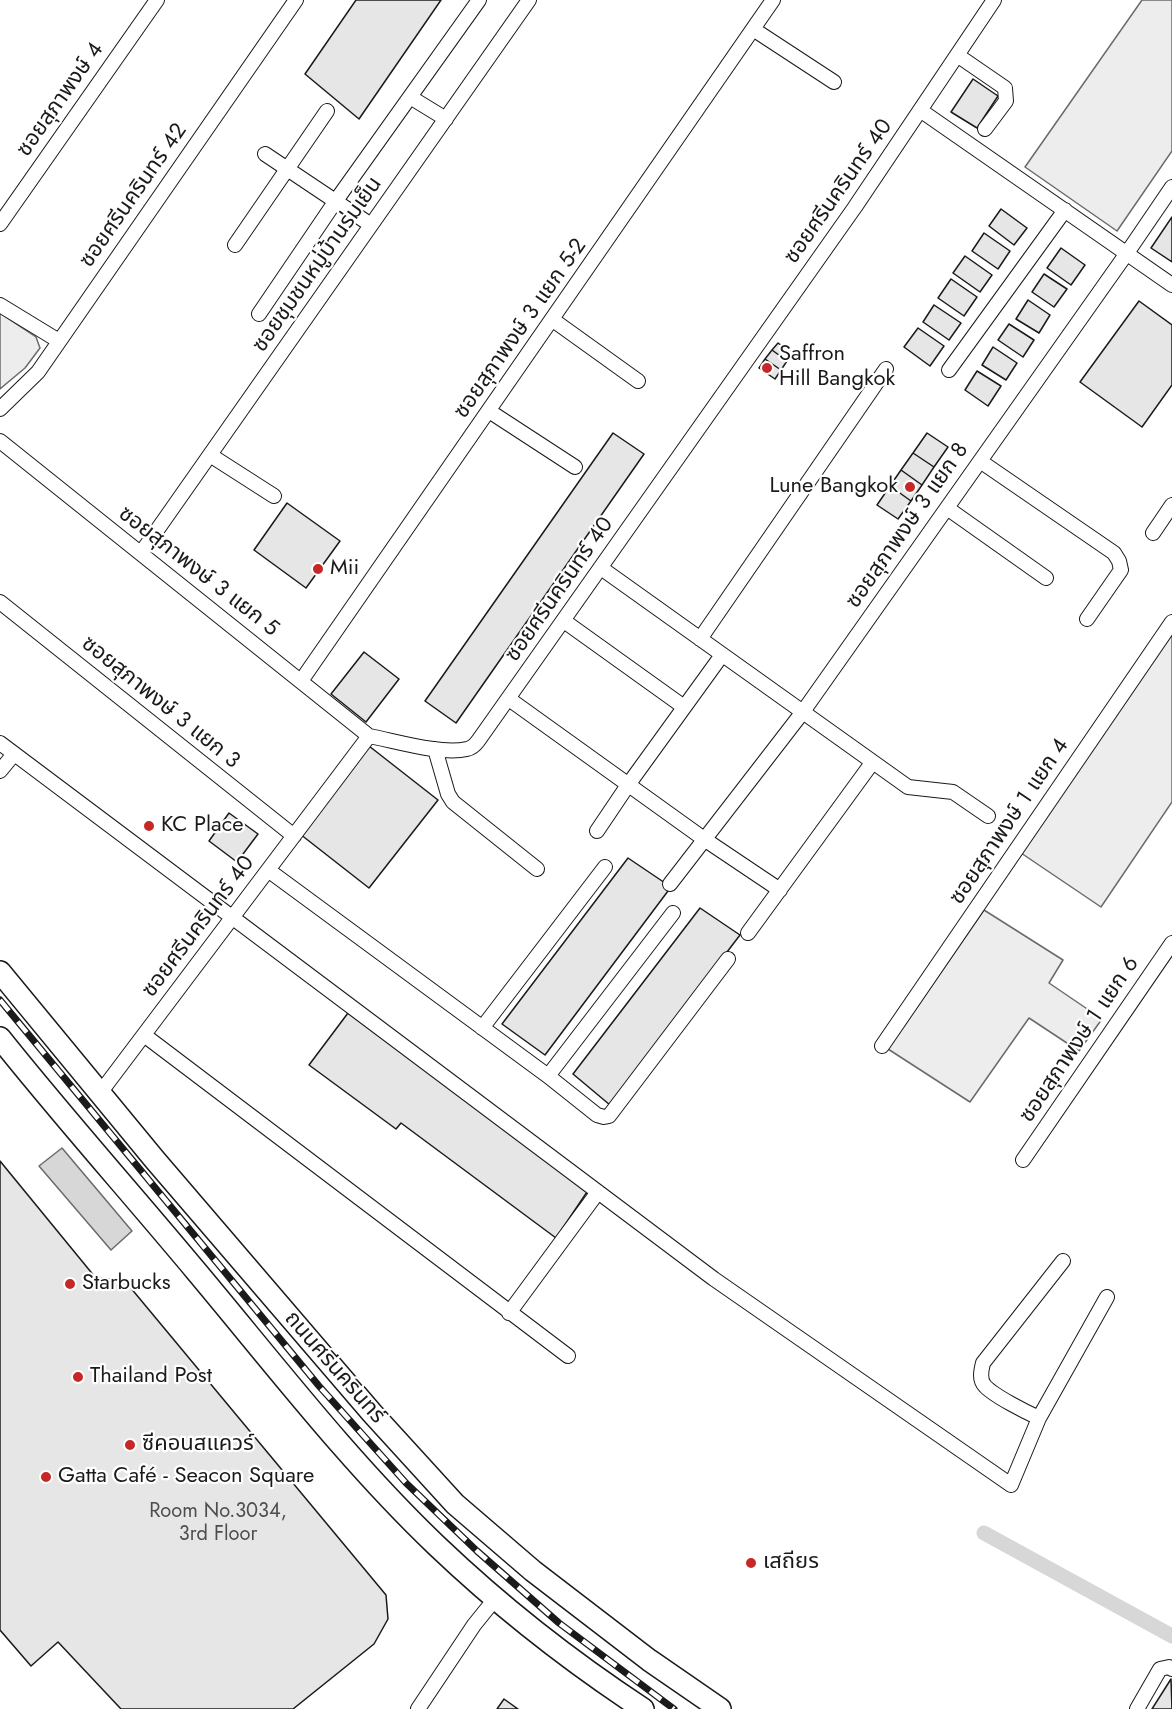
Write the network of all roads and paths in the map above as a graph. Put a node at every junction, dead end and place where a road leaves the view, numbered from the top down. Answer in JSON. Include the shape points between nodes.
{"nodes":[{"id":1,"x":157,"y":0,"type":"edge"},
{"id":2,"x":296,"y":0,"type":"edge"},
{"id":3,"x":479,"y":0,"type":"edge"},
{"id":4,"x":530,"y":0,"type":"edge"},
{"id":5,"x":773,"y":0,"type":"edge"},
{"id":6,"x":994,"y":0,"type":"edge"},
{"id":7,"x":753,"y":29,"type":"junction"},
{"id":8,"x":957,"y":55,"type":"junction"},
{"id":9,"x":834,"y":82,"type":"dead end"},
{"id":10,"x":410,"y":97,"type":"junction"},
{"id":11,"x":920,"y":110,"type":"junction"},
{"id":12,"x":327,"y":111,"type":"dead end"},
{"id":13,"x":446,"y":119,"type":"junction"},
{"id":14,"x":985,"y":129,"type":"dead end"},
{"id":15,"x":265,"y":154,"type":"dead end"},
{"id":16,"x":286,"y":169,"type":"junction"},
{"id":17,"x":1172,"y":187,"type":"edge"},
{"id":18,"x":335,"y":202,"type":"junction"},
{"id":19,"x":1065,"y":210,"type":"junction"},
{"id":20,"x":0,"y":224,"type":"edge"},
{"id":21,"x":371,"y":225,"type":"junction"},
{"id":22,"x":235,"y":245,"type":"dead end"},
{"id":23,"x":1127,"y":253,"type":"junction"},
{"id":24,"x":1172,"y":285,"type":"edge"},
{"id":25,"x":0,"y":305,"type":"edge"},
{"id":26,"x":259,"y":314,"type":"dead end"},
{"id":27,"x":553,"y":320,"type":"junction"},
{"id":28,"x":59,"y":341,"type":"junction"},
{"id":29,"x":886,"y":369,"type":"dead end"},
{"id":30,"x":949,"y":370,"type":"dead end"},
{"id":31,"x":638,"y":381,"type":"dead end"},
{"id":32,"x":0,"y":409,"type":"edge"},
{"id":33,"x":489,"y":411,"type":"junction"},
{"id":34,"x":0,"y":441,"type":"edge"},
{"id":35,"x":210,"y":455,"type":"junction"},
{"id":36,"x":980,"y":461,"type":"junction"},
{"id":37,"x":575,"y":467,"type":"dead end"},
{"id":38,"x":274,"y":495,"type":"dead end"},
{"id":39,"x":1172,"y":505,"type":"edge"},
{"id":40,"x":947,"y":508,"type":"junction"},
{"id":41,"x":1153,"y":533,"type":"dead end"},
{"id":42,"x":141,"y":553,"type":"junction"},
{"id":43,"x":601,"y":568,"type":"junction"},
{"id":44,"x":1046,"y":578,"type":"dead end"},
{"id":45,"x":0,"y":602,"type":"edge"},
{"id":46,"x":1087,"y":619,"type":"dead end"},
{"id":47,"x":564,"y":621,"type":"junction"},
{"id":48,"x":1172,"y":622,"type":"edge"},
{"id":49,"x":700,"y":639,"type":"junction"},
{"id":50,"x":722,"y":655,"type":"junction"},
{"id":51,"x":301,"y":681,"type":"junction"},
{"id":52,"x":509,"y":699,"type":"junction"},
{"id":53,"x":684,"y":707,"type":"junction"},
{"id":54,"x":802,"y":712,"type":"junction"},
{"id":55,"x":369,"y":736,"type":"junction"},
{"id":56,"x":0,"y":743,"type":"edge"},
{"id":57,"x":435,"y":749,"type":"junction"},
{"id":58,"x":14,"y":754,"type":"junction"},
{"id":59,"x":872,"y":763,"type":"junction"},
{"id":60,"x":0,"y":771,"type":"edge"},
{"id":61,"x":628,"y":785,"type":"junction"},
{"id":62,"x":988,"y":816,"type":"dead end"},
{"id":63,"x":597,"y":831,"type":"dead end"},
{"id":64,"x":294,"y":836,"type":"junction"},
{"id":65,"x":704,"y":839,"type":"junction"},
{"id":66,"x":605,"y":867,"type":"dead end"},
{"id":67,"x":537,"y":869,"type":"dead end"},
{"id":68,"x":268,"y":870,"type":"junction"},
{"id":69,"x":670,"y":884,"type":"dead end"},
{"id":70,"x":780,"y":890,"type":"junction"},
{"id":71,"x":673,"y":914,"type":"dead end"},
{"id":72,"x":232,"y":918,"type":"junction"},
{"id":73,"x":748,"y":933,"type":"dead end"},
{"id":74,"x":1172,"y":943,"type":"edge"},
{"id":75,"x":728,"y":959,"type":"dead end"},
{"id":76,"x":0,"y":972,"type":"edge"},
{"id":77,"x":482,"y":1028,"type":"junction"},
{"id":78,"x":144,"y":1035,"type":"junction"},
{"id":79,"x":0,"y":1038,"type":"edge"},
{"id":80,"x":882,"y":1046,"type":"dead end"},
{"id":81,"x":548,"y":1076,"type":"junction"},
{"id":82,"x":100,"y":1093,"type":"junction"},
{"id":83,"x":1023,"y":1160,"type":"dead end"},
{"id":84,"x":598,"y":1192,"type":"junction"},
{"id":85,"x":1063,"y":1261,"type":"dead end"},
{"id":86,"x":1107,"y":1297,"type":"dead end"},
{"id":87,"x":509,"y":1313,"type":"junction"},
{"id":88,"x":568,"y":1356,"type":"dead end"},
{"id":89,"x":1039,"y":1418,"type":"junction"},
{"id":90,"x":495,"y":1599,"type":"junction"},
{"id":91,"x":1172,"y":1669,"type":"edge"},
{"id":92,"x":418,"y":1709,"type":"edge"},
{"id":93,"x":643,"y":1709,"type":"edge"},
{"id":94,"x":720,"y":1709,"type":"edge"},
{"id":95,"x":1137,"y":1709,"type":"edge"}],
"edges":[{"from":1,"to":20,"type":"street","name":"ซอยสุภาพงษ์ 4"},
{"from":2,"to":28,"type":"street","name":"ซอยศรีนครินทร์ 42"},
{"from":3,"to":10,"type":"street"},
{"from":4,"to":13,"type":"street","name":"ซอยชุมชนหมู่บ้านร่มเย็น"},
{"from":5,"to":7,"type":"street","name":"ซอยสุภาพงษ์ 3 แยก 5-2"},
{"from":6,"to":8,"type":"street","name":"ซอยศรีนครินทร์ 40"},
{"from":7,"to":9,"type":"street"},
{"from":7,"to":27,"type":"street","name":"ซอยสุภาพงษ์ 3 แยก 5-2"},
{"from":8,"to":11,"type":"street","name":"ซอยศรีนครินทร์ 40"},
{"from":8,"to":14,"type":"street","via":[[1005,88],[1006,101]]},
{"from":10,"to":13,"type":"street"},
{"from":10,"to":18,"type":"street"},
{"from":11,"to":19,"type":"street"},
{"from":11,"to":43,"type":"street","name":"ซอยศรีนครินทร์ 40"},
{"from":12,"to":16,"type":"street"},
{"from":13,"to":21,"type":"street","name":"ซอยชุมชนหมู่บ้านร่มเย็น"},
{"from":15,"to":16,"type":"street"},
{"from":16,"to":18,"type":"street"},
{"from":16,"to":22,"type":"street"},
{"from":17,"to":23,"type":"street","name":"ซอยสุภาพงษ์ 3 แยก 8"},
{"from":18,"to":21,"type":"street"},
{"from":18,"to":26,"type":"street"},
{"from":19,"to":23,"type":"street"},
{"from":19,"to":30,"type":"street"},
{"from":21,"to":35,"type":"street","name":"ซอยชุมชนหมู่บ้านร่มเย็น"},
{"from":23,"to":24,"type":"street"},
{"from":23,"to":36,"type":"street","name":"ซอยสุภาพงษ์ 3 แยก 8"},
{"from":25,"to":28,"type":"street"},
{"from":27,"to":31,"type":"street"},
{"from":27,"to":33,"type":"street","name":"ซอยสุภาพงษ์ 3 แยก 5-2"},
{"from":28,"to":32,"type":"street","name":"ซอยศรีนครินทร์ 42","via":[[38,372]]},
{"from":29,"to":49,"type":"street"},
{"from":33,"to":37,"type":"street"},
{"from":33,"to":51,"type":"street","name":"ซอยสุภาพงษ์ 3 แยก 5-2"},
{"from":34,"to":42,"type":"street","name":"ซอยสุภาพงษ์ 3 แยก 5"},
{"from":35,"to":38,"type":"street"},
{"from":35,"to":42,"type":"street","name":"ซอยชุมชนหมู่บ้านร่มเย็น"},
{"from":36,"to":40,"type":"street","name":"ซอยสุภาพงษ์ 3 แยก 8"},
{"from":36,"to":46,"type":"street","via":[[1114,553],[1121,570]]},
{"from":39,"to":41,"type":"street"},
{"from":40,"to":44,"type":"street"},
{"from":40,"to":54,"type":"street","name":"ซอยสุภาพงษ์ 3 แยก 8"},
{"from":42,"to":51,"type":"street","name":"ซอยสุภาพงษ์ 3 แยก 5"},
{"from":43,"to":47,"type":"street","name":"ซอยศรีนครินทร์ 40"},
{"from":43,"to":49,"type":"street"},
{"from":45,"to":64,"type":"street","name":"ซอยสุภาพงษ์ 3 แยก 3"},
{"from":47,"to":52,"type":"street","name":"ซอยศรีนครินทร์ 40"},
{"from":47,"to":53,"type":"street"},
{"from":48,"to":80,"type":"street","name":"ซอยสุภาพงษ์ 1 แยก 4"},
{"from":49,"to":50,"type":"street"},
{"from":50,"to":53,"type":"street"},
{"from":50,"to":54,"type":"street"},
{"from":51,"to":55,"type":"street","name":"ซอยสุภาพงษ์ 3 แยก 5"},
{"from":52,"to":57,"type":"street","name":"ซอยศรีนครินทร์ 40","via":[[472,748]]},
{"from":52,"to":61,"type":"street"},
{"from":53,"to":61,"type":"street"},
{"from":54,"to":59,"type":"street"},
{"from":54,"to":65,"type":"street","name":"ซอยสุภาพงษ์ 3 แยก 8"},
{"from":55,"to":57,"type":"street","name":"ซอยศรีนครินทร์ 40"},
{"from":55,"to":64,"type":"street","name":"ซอยศรีนครินทร์ 40"},
{"from":56,"to":58,"type":"street"},
{"from":57,"to":67,"type":"street","via":[[453,802]]},
{"from":58,"to":60,"type":"street"},
{"from":58,"to":72,"type":"street"},
{"from":59,"to":62,"type":"street","via":[[908,787],[953,792]]},
{"from":59,"to":70,"type":"street"},
{"from":61,"to":63,"type":"street"},
{"from":61,"to":65,"type":"street"},
{"from":64,"to":68,"type":"street","name":"ซอยศรีนครินทร์ 40"},
{"from":65,"to":69,"type":"street","name":"ซอยสุภาพงษ์ 3 แยก 8"},
{"from":65,"to":70,"type":"street"},
{"from":66,"to":77,"type":"street"},
{"from":68,"to":72,"type":"street","name":"ซอยศรีนครินทร์ 40"},
{"from":68,"to":77,"type":"street"},
{"from":70,"to":73,"type":"street"},
{"from":71,"to":81,"type":"street"},
{"from":72,"to":78,"type":"street","name":"ซอยศรีนครินทร์ 40"},
{"from":72,"to":84,"type":"street"},
{"from":74,"to":83,"type":"street","name":"ซอยสุภาพงษ์ 1 แยก 6"},
{"from":75,"to":81,"type":"street","via":[[609,1116],[597,1115]]},
{"from":76,"to":82,"type":"main road","name":"ถนนศรีนครินทร์"},
{"from":77,"to":81,"type":"street"},
{"from":78,"to":82,"type":"street","name":"ซอยศรีนครินทร์ 40"},
{"from":78,"to":87,"type":"street"},
{"from":79,"to":90,"type":"main road","name":"ถนนศรีนครินทร์","via":[[349,1454],[436,1545]]},
{"from":82,"to":94,"type":"main road","name":"ถนนศรีนครินทร์","via":[[454,1504],[533,1571]]},
{"from":84,"to":87,"type":"street"},
{"from":84,"to":89,"type":"street","via":[[714,1279],[1011,1485]]},
{"from":85,"to":89,"type":"street","via":[[982,1364],[980,1375],[985,1386]]},
{"from":86,"to":89,"type":"street"},
{"from":87,"to":88,"type":"street"},
{"from":90,"to":92,"type":"street"},
{"from":90,"to":93,"type":"main road","name":"ถนนศรีนครินทร์","via":[[561,1652]]},
{"from":91,"to":95,"type":"street","via":[[1161,1669]]}]}
